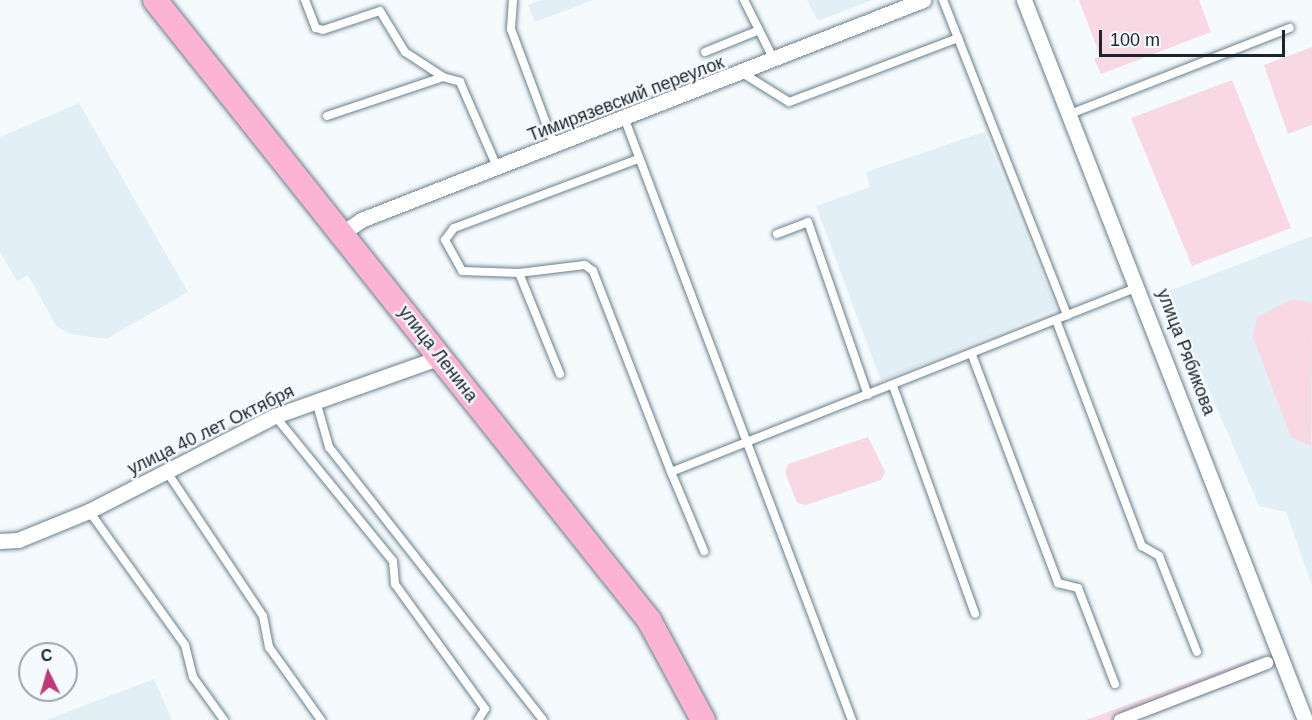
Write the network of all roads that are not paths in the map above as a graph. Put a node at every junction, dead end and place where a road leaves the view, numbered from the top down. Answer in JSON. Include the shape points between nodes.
{"nodes":[{"id":1,"x":155,"y":0,"type":"edge"},
{"id":2,"x":305,"y":0,"type":"edge"},
{"id":3,"x":513,"y":0,"type":"edge"},
{"id":4,"x":744,"y":0,"type":"edge"},
{"id":5,"x":923,"y":0,"type":"edge"},
{"id":6,"x":943,"y":0,"type":"edge"},
{"id":7,"x":1024,"y":0,"type":"edge"},
{"id":8,"x":1290,"y":28,"type":"dead end"},
{"id":9,"x":757,"y":31,"type":"junction"},
{"id":10,"x":958,"y":38,"type":"junction"},
{"id":11,"x":705,"y":52,"type":"dead end"},
{"id":12,"x":774,"y":60,"type":"junction"},
{"id":13,"x":744,"y":74,"type":"junction"},
{"id":14,"x":444,"y":77,"type":"junction"},
{"id":15,"x":1070,"y":114,"type":"junction"},
{"id":16,"x":327,"y":116,"type":"dead end"},
{"id":17,"x":625,"y":120,"type":"junction"},
{"id":18,"x":555,"y":148,"type":"junction"},
{"id":19,"x":638,"y":159,"type":"junction"},
{"id":20,"x":498,"y":170,"type":"junction"},
{"id":21,"x":342,"y":232,"type":"junction"},
{"id":22,"x":777,"y":234,"type":"dead end"},
{"id":23,"x":519,"y":273,"type":"junction"},
{"id":24,"x":1140,"y":287,"type":"junction"},
{"id":25,"x":1067,"y":315,"type":"junction"},
{"id":26,"x":1056,"y":320,"type":"junction"},
{"id":27,"x":972,"y":355,"type":"junction"},
{"id":28,"x":441,"y":357,"type":"junction"},
{"id":29,"x":560,"y":374,"type":"dead end"},
{"id":30,"x":892,"y":386,"type":"junction"},
{"id":31,"x":868,"y":395,"type":"junction"},
{"id":32,"x":316,"y":401,"type":"junction"},
{"id":33,"x":275,"y":416,"type":"junction"},
{"id":34,"x":748,"y":441,"type":"junction"},
{"id":35,"x":166,"y":472,"type":"junction"},
{"id":36,"x":671,"y":472,"type":"junction"},
{"id":37,"x":89,"y":510,"type":"junction"},
{"id":38,"x":0,"y":541,"type":"edge"},
{"id":39,"x":704,"y":551,"type":"dead end"},
{"id":40,"x":975,"y":614,"type":"dead end"},
{"id":41,"x":1197,"y":652,"type":"dead end"},
{"id":42,"x":1267,"y":663,"type":"dead end"},
{"id":43,"x":1114,"y":684,"type":"dead end"},
{"id":44,"x":698,"y":719,"type":"edge"},
{"id":45,"x":224,"y":720,"type":"edge"},
{"id":46,"x":321,"y":720,"type":"edge"},
{"id":47,"x":478,"y":720,"type":"edge"},
{"id":48,"x":543,"y":720,"type":"edge"},
{"id":49,"x":852,"y":720,"type":"edge"},
{"id":50,"x":1120,"y":720,"type":"edge"},
{"id":51,"x":1305,"y":720,"type":"edge"}],
"edges":[{"from":1,"to":21,"type":"main road","name":"улица Ленина"},
{"from":2,"to":14,"type":"lane","via":[[316,28],[323,30],[380,11],[405,52]]},
{"from":3,"to":18,"type":"lane","via":[[511,29]]},
{"from":4,"to":9,"type":"lane"},
{"from":5,"to":12,"type":"street","name":"Тимирязевский переулок"},
{"from":6,"to":10,"type":"lane"},
{"from":7,"to":15,"type":"street","name":"улица Рябикова"},
{"from":8,"to":15,"type":"lane"},
{"from":9,"to":11,"type":"lane"},
{"from":9,"to":12,"type":"lane"},
{"from":10,"to":13,"type":"lane","via":[[789,102]]},
{"from":10,"to":25,"type":"lane"},
{"from":12,"to":13,"type":"street","name":"Тимирязевский переулок"},
{"from":13,"to":17,"type":"street","name":"Тимирязевский переулок"},
{"from":14,"to":16,"type":"lane"},
{"from":14,"to":20,"type":"lane","via":[[460,82]]},
{"from":15,"to":24,"type":"street","name":"улица Рябикова"},
{"from":17,"to":18,"type":"street","name":"Тимирязевский переулок"},
{"from":17,"to":19,"type":"lane"},
{"from":18,"to":20,"type":"street","name":"Тимирязевский переулок"},
{"from":19,"to":23,"type":"lane","via":[[454,228],[445,240],[462,271]]},
{"from":19,"to":34,"type":"lane"},
{"from":20,"to":21,"type":"street","name":"Тимирязевский переулок"},
{"from":21,"to":28,"type":"main road","name":"улица Ленина"},
{"from":22,"to":31,"type":"lane","via":[[808,222]]},
{"from":23,"to":29,"type":"lane"},
{"from":23,"to":36,"type":"lane","via":[[585,265],[593,271]]},
{"from":24,"to":25,"type":"lane"},
{"from":24,"to":51,"type":"street","name":"улица Рябикова"},
{"from":25,"to":26,"type":"lane"},
{"from":26,"to":27,"type":"lane"},
{"from":26,"to":41,"type":"lane","via":[[1142,546],[1159,556]]},
{"from":27,"to":30,"type":"lane"},
{"from":27,"to":43,"type":"lane","via":[[1058,583],[1078,588]]},
{"from":28,"to":32,"type":"street","name":"улица 40 лет Октября"},
{"from":28,"to":44,"type":"main road","name":"улица Ленина","via":[[649,620]]},
{"from":30,"to":31,"type":"lane"},
{"from":30,"to":40,"type":"lane"},
{"from":31,"to":34,"type":"lane"},
{"from":32,"to":33,"type":"street","name":"улица 40 лет Октября"},
{"from":32,"to":48,"type":"lane","via":[[329,447]]},
{"from":33,"to":35,"type":"street","name":"улица 40 лет Октября"},
{"from":33,"to":47,"type":"lane","via":[[393,561],[395,584],[485,709]]},
{"from":34,"to":36,"type":"lane"},
{"from":34,"to":49,"type":"lane"},
{"from":35,"to":37,"type":"street","name":"улица 40 лет Октября"},
{"from":35,"to":46,"type":"lane","via":[[263,616],[268,647]]},
{"from":36,"to":39,"type":"lane"},
{"from":37,"to":38,"type":"street","name":"улица 40 лет Октября","via":[[18,540]]},
{"from":37,"to":45,"type":"lane","via":[[184,645],[193,677]]},
{"from":42,"to":50,"type":"street"}]}
